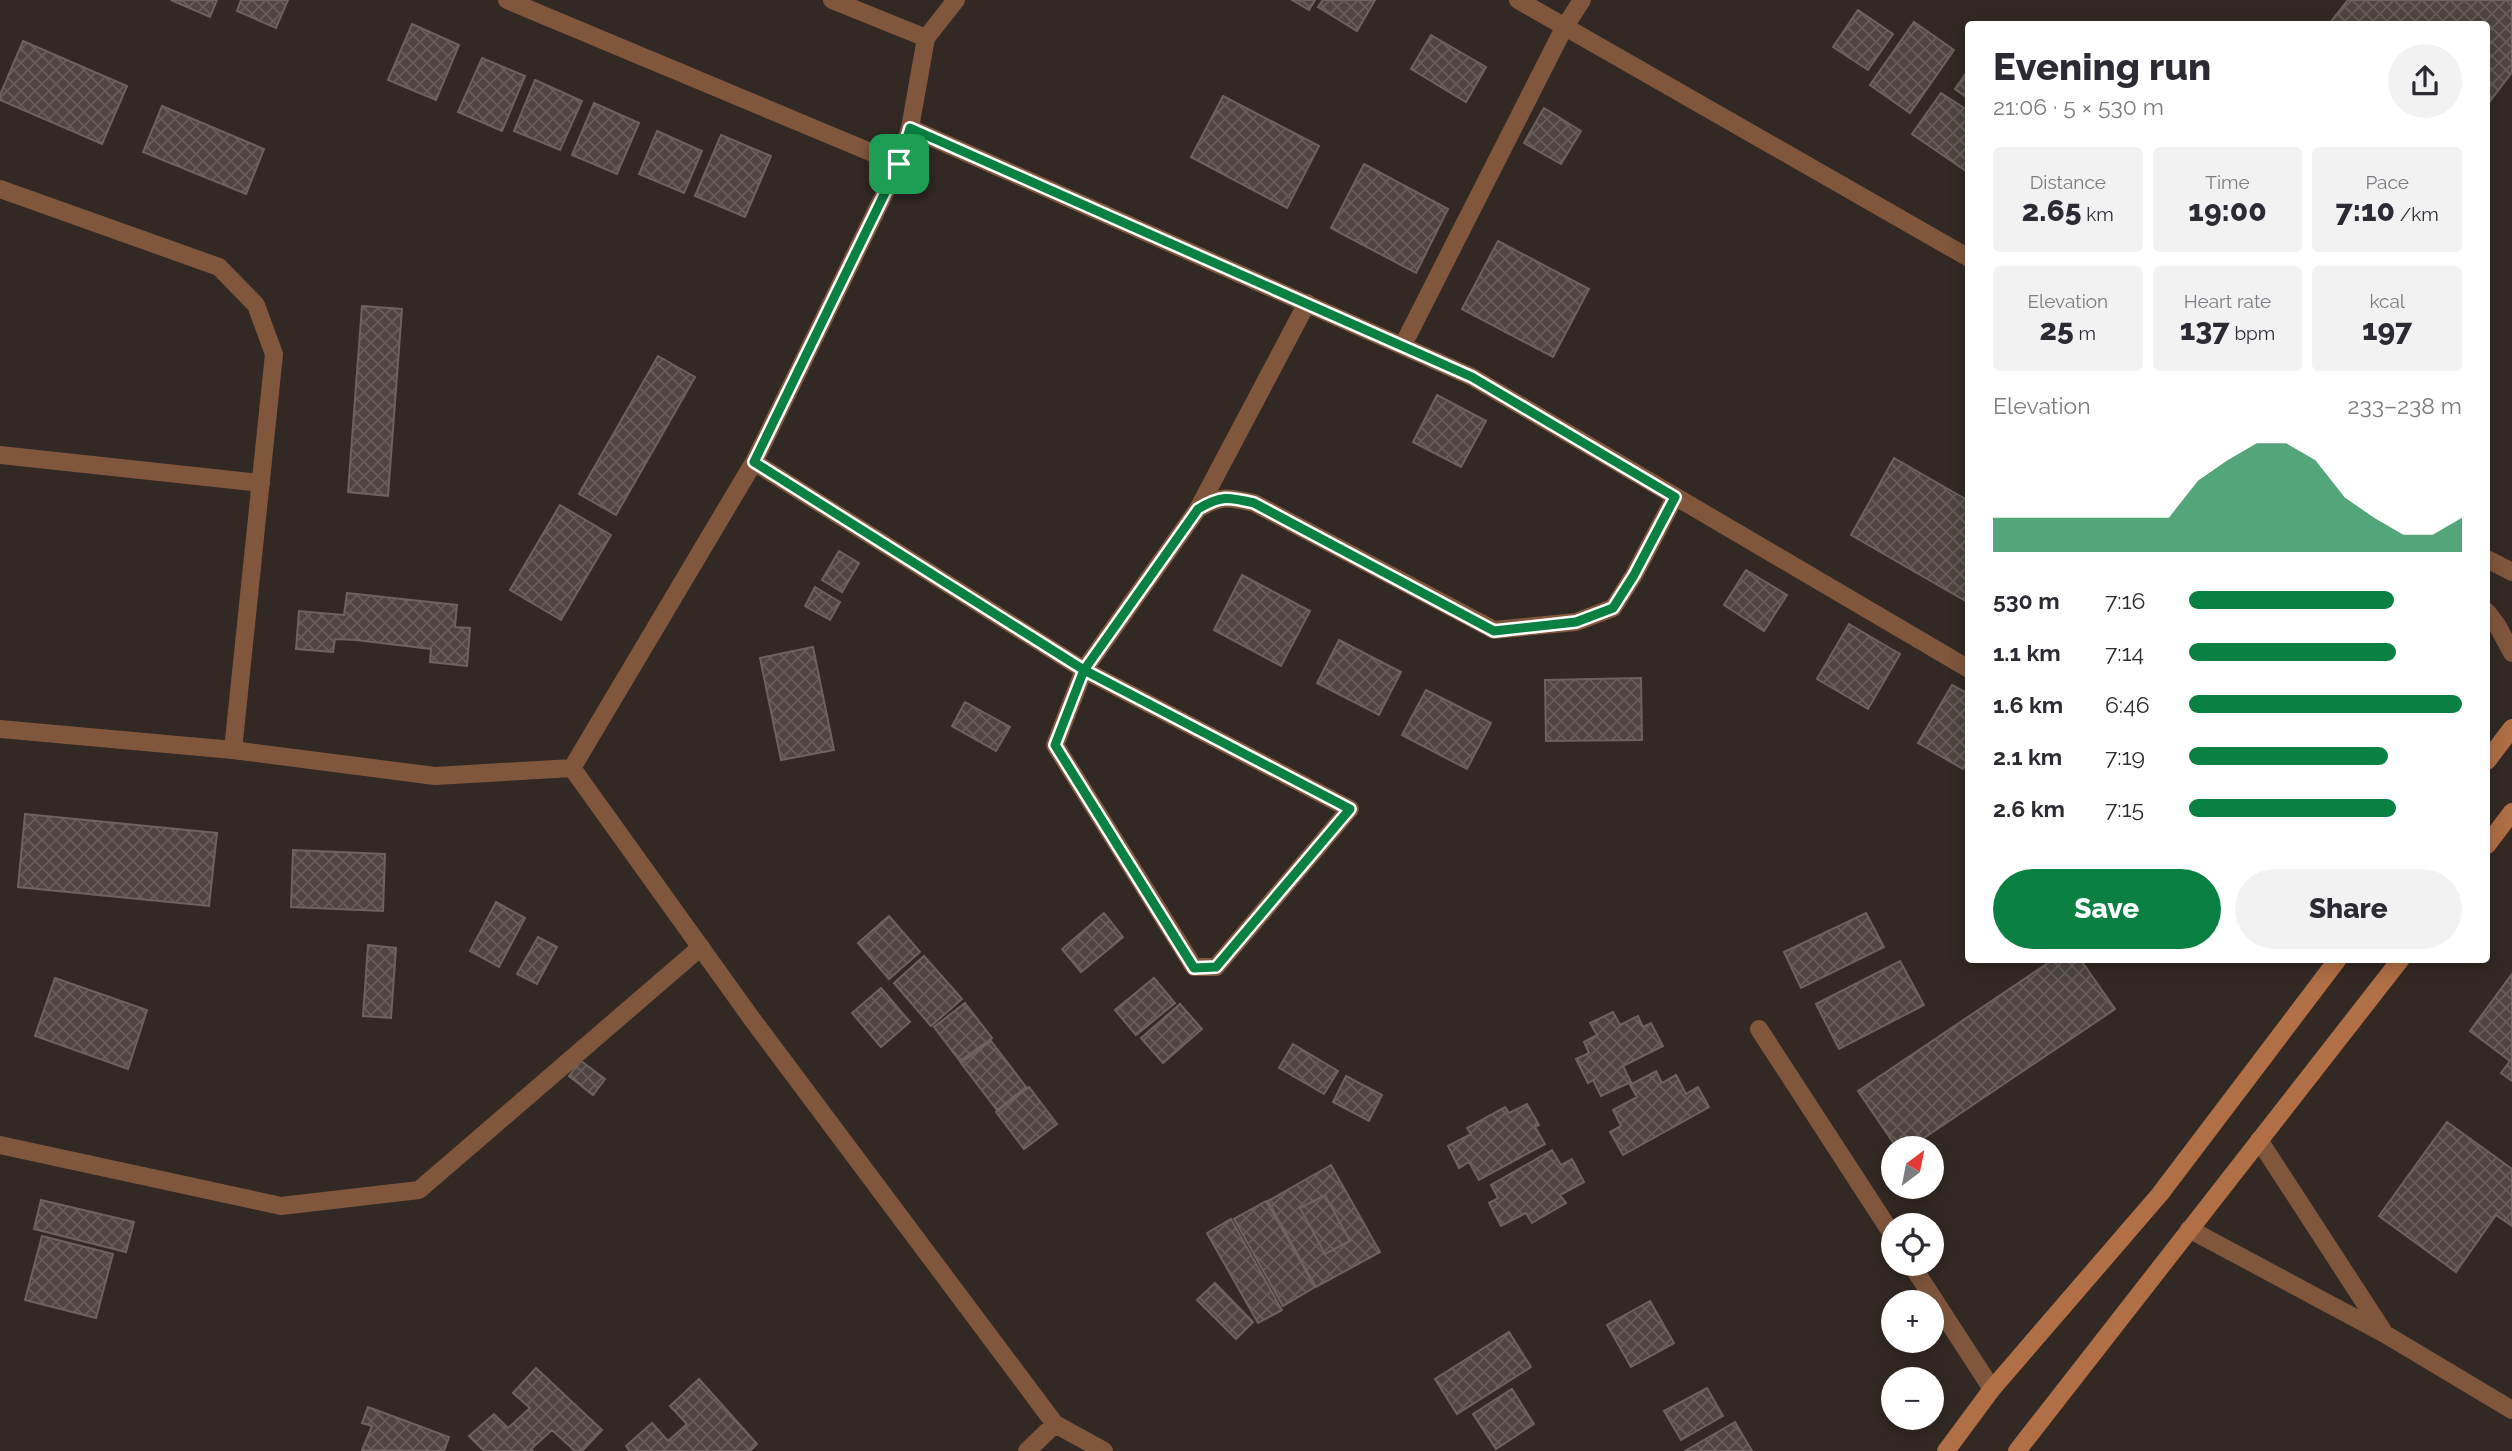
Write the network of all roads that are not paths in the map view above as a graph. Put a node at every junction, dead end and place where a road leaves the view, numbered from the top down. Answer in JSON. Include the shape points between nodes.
{"nodes":[{"id":1,"x":508,"y":0,"type":"edge"},
{"id":2,"x":832,"y":0,"type":"edge"},
{"id":3,"x":956,"y":0,"type":"edge"},
{"id":4,"x":1518,"y":0,"type":"edge"},
{"id":5,"x":1582,"y":0,"type":"edge"},
{"id":6,"x":1564,"y":28,"type":"junction"},
{"id":7,"x":926,"y":38,"type":"junction"},
{"id":8,"x":910,"y":128,"type":"junction"},
{"id":9,"x":899,"y":164,"type":"junction"},
{"id":10,"x":0,"y":189,"type":"edge"},
{"id":11,"x":1965,"y":256,"type":"edge"},
{"id":12,"x":1307,"y":303,"type":"junction"},
{"id":13,"x":1403,"y":345,"type":"junction"},
{"id":14,"x":0,"y":455,"type":"edge"},
{"id":15,"x":754,"y":462,"type":"junction"},
{"id":16,"x":261,"y":483,"type":"junction"},
{"id":17,"x":1675,"y":497,"type":"junction"},
{"id":18,"x":1198,"y":509,"type":"junction"},
{"id":19,"x":2490,"y":560,"type":"edge"},
{"id":20,"x":2512,"y":572,"type":"edge"},
{"id":21,"x":2490,"y":616,"type":"edge"},
{"id":22,"x":2512,"y":653,"type":"edge"},
{"id":23,"x":1965,"y":667,"type":"edge"},
{"id":24,"x":1084,"y":670,"type":"junction"},
{"id":25,"x":2512,"y":728,"type":"edge"},
{"id":26,"x":0,"y":729,"type":"edge"},
{"id":27,"x":233,"y":750,"type":"junction"},
{"id":28,"x":2490,"y":757,"type":"edge"},
{"id":29,"x":572,"y":768,"type":"junction"},
{"id":30,"x":2512,"y":812,"type":"edge"},
{"id":31,"x":2490,"y":841,"type":"edge"},
{"id":32,"x":701,"y":947,"type":"junction"},
{"id":33,"x":2335,"y":963,"type":"edge"},
{"id":34,"x":2398,"y":963,"type":"edge"},
{"id":35,"x":1759,"y":1029,"type":"dead end"},
{"id":36,"x":2259,"y":1140,"type":"junction"},
{"id":37,"x":0,"y":1145,"type":"edge"},
{"id":38,"x":1881,"y":1217,"type":"edge"},
{"id":39,"x":2189,"y":1229,"type":"junction"},
{"id":40,"x":1919,"y":1276,"type":"edge"},
{"id":41,"x":2385,"y":1334,"type":"junction"},
{"id":42,"x":1992,"y":1389,"type":"junction"},
{"id":43,"x":2512,"y":1410,"type":"edge"},
{"id":44,"x":1055,"y":1424,"type":"junction"},
{"id":45,"x":1027,"y":1451,"type":"edge"},
{"id":46,"x":1104,"y":1451,"type":"edge"},
{"id":47,"x":1946,"y":1451,"type":"edge"},
{"id":48,"x":2017,"y":1451,"type":"edge"}],
"edges":[{"from":1,"to":9,"type":"street"},
{"from":2,"to":7,"type":"street"},
{"from":3,"to":7,"type":"street"},
{"from":4,"to":6,"type":"street"},
{"from":5,"to":6,"type":"street"},
{"from":6,"to":11,"type":"street"},
{"from":6,"to":13,"type":"street"},
{"from":7,"to":8,"type":"street"},
{"from":8,"to":9,"type":"street"},
{"from":8,"to":12,"type":"street"},
{"from":9,"to":15,"type":"street"},
{"from":10,"to":16,"type":"street","via":[[219,267],[256,305],[275,354]]},
{"from":12,"to":13,"type":"street"},
{"from":12,"to":18,"type":"street"},
{"from":13,"to":17,"type":"street","via":[[1472,377]]},
{"from":14,"to":16,"type":"street"},
{"from":15,"to":24,"type":"street"},
{"from":15,"to":29,"type":"street"},
{"from":16,"to":27,"type":"street"},
{"from":17,"to":18,"type":"street","via":[[1613,608],[1576,622],[1494,631],[1254,503],[1216,498]]},
{"from":17,"to":23,"type":"street"},
{"from":18,"to":24,"type":"street"},
{"from":19,"to":20,"type":"street"},
{"from":21,"to":22,"type":"street"},
{"from":24,"to":24,"type":"street","via":[[1055,745],[1194,968],[1216,967],[1350,809]]},
{"from":25,"to":28,"type":"street"},
{"from":26,"to":27,"type":"street"},
{"from":27,"to":29,"type":"street","via":[[435,776]]},
{"from":29,"to":32,"type":"street"},
{"from":30,"to":31,"type":"street"},
{"from":32,"to":37,"type":"street","via":[[419,1189],[281,1206]]},
{"from":32,"to":44,"type":"street"},
{"from":33,"to":42,"type":"street","via":[[2160,1194]]},
{"from":34,"to":36,"type":"street"},
{"from":35,"to":38,"type":"street"},
{"from":36,"to":39,"type":"street"},
{"from":36,"to":41,"type":"street"},
{"from":39,"to":41,"type":"street"},
{"from":39,"to":48,"type":"street"},
{"from":40,"to":42,"type":"street"},
{"from":41,"to":43,"type":"street"},
{"from":42,"to":47,"type":"street"},
{"from":44,"to":45,"type":"street"},
{"from":44,"to":46,"type":"street"}]}
